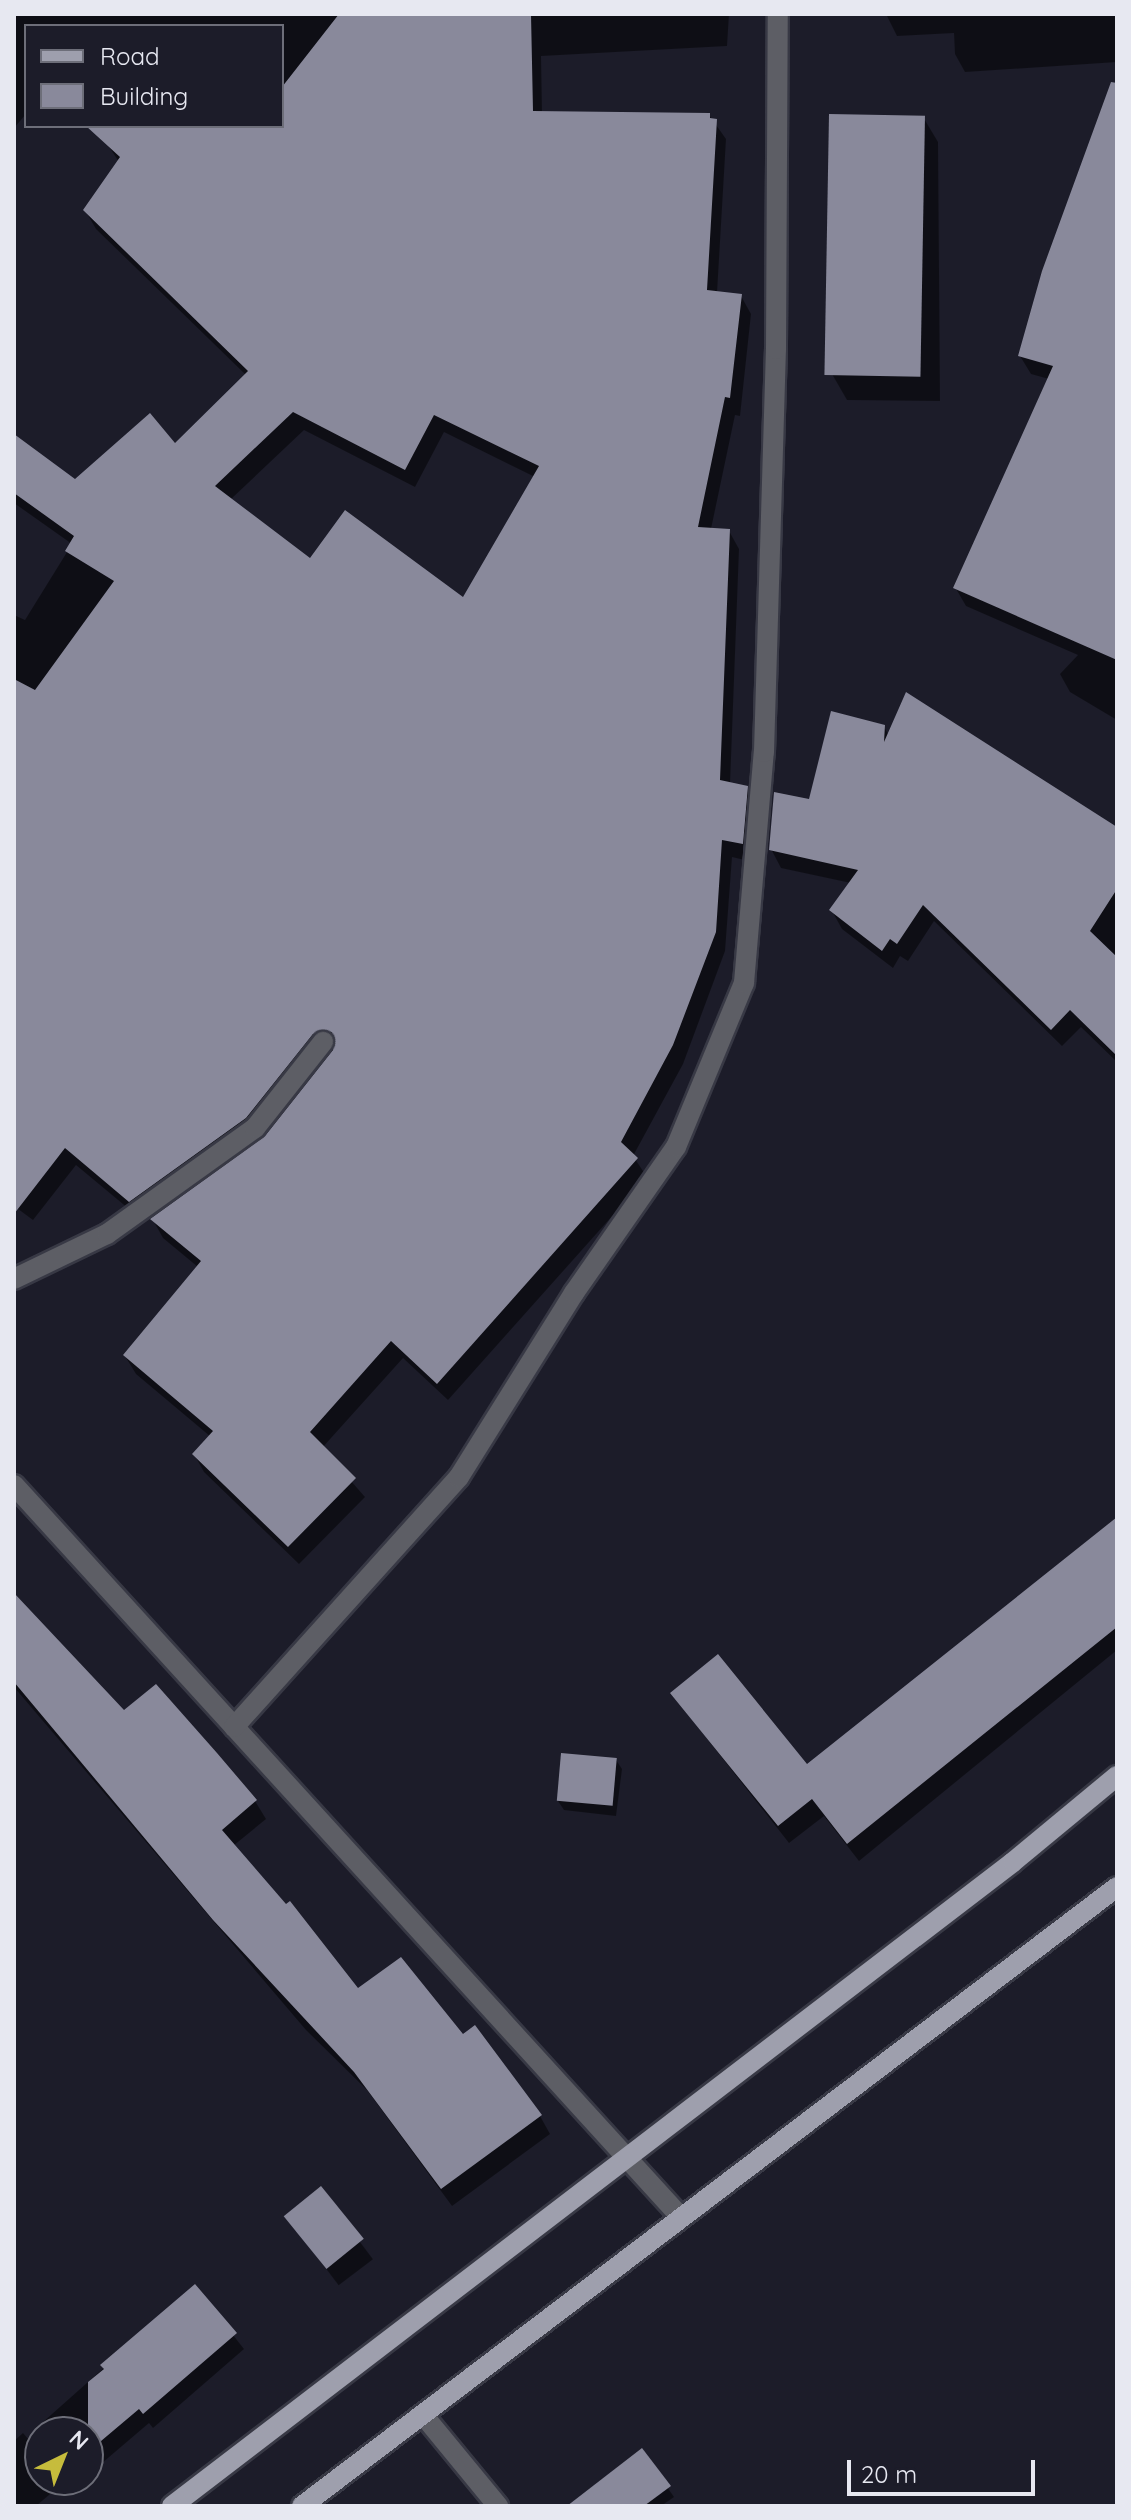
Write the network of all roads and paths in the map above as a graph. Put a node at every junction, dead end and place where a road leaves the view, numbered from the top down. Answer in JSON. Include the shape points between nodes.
{"nodes":[{"id":1,"x":778,"y":14,"type":"edge"},
{"id":2,"x":323,"y":1042,"type":"dead end"},
{"id":3,"x":14,"y":1279,"type":"edge"},
{"id":4,"x":14,"y":1485,"type":"edge"},
{"id":5,"x":234,"y":1727,"type":"junction"},
{"id":6,"x":1117,"y":1776,"type":"edge"},
{"id":7,"x":1117,"y":1887,"type":"edge"},
{"id":8,"x":626,"y":2157,"type":"junction"},
{"id":9,"x":679,"y":2215,"type":"junction"},
{"id":10,"x":424,"y":2416,"type":"junction"},
{"id":11,"x":172,"y":2506,"type":"edge"},
{"id":12,"x":302,"y":2506,"type":"edge"},
{"id":13,"x":498,"y":2506,"type":"edge"}],
"edges":[{"from":1,"to":5,"type":"street","via":[[776,349],[764,752],[744,983],[676,1147],[574,1293],[459,1477]]},
{"from":2,"to":3,"type":"street","via":[[255,1128],[107,1234]]},
{"from":4,"to":5,"type":"street"},
{"from":5,"to":8,"type":"street"},
{"from":6,"to":8,"type":"main road"},
{"from":7,"to":9,"type":"main road"},
{"from":8,"to":9,"type":"street"},
{"from":8,"to":11,"type":"main road"},
{"from":9,"to":10,"type":"main road"},
{"from":10,"to":12,"type":"main road"},
{"from":10,"to":13,"type":"street"}]}
